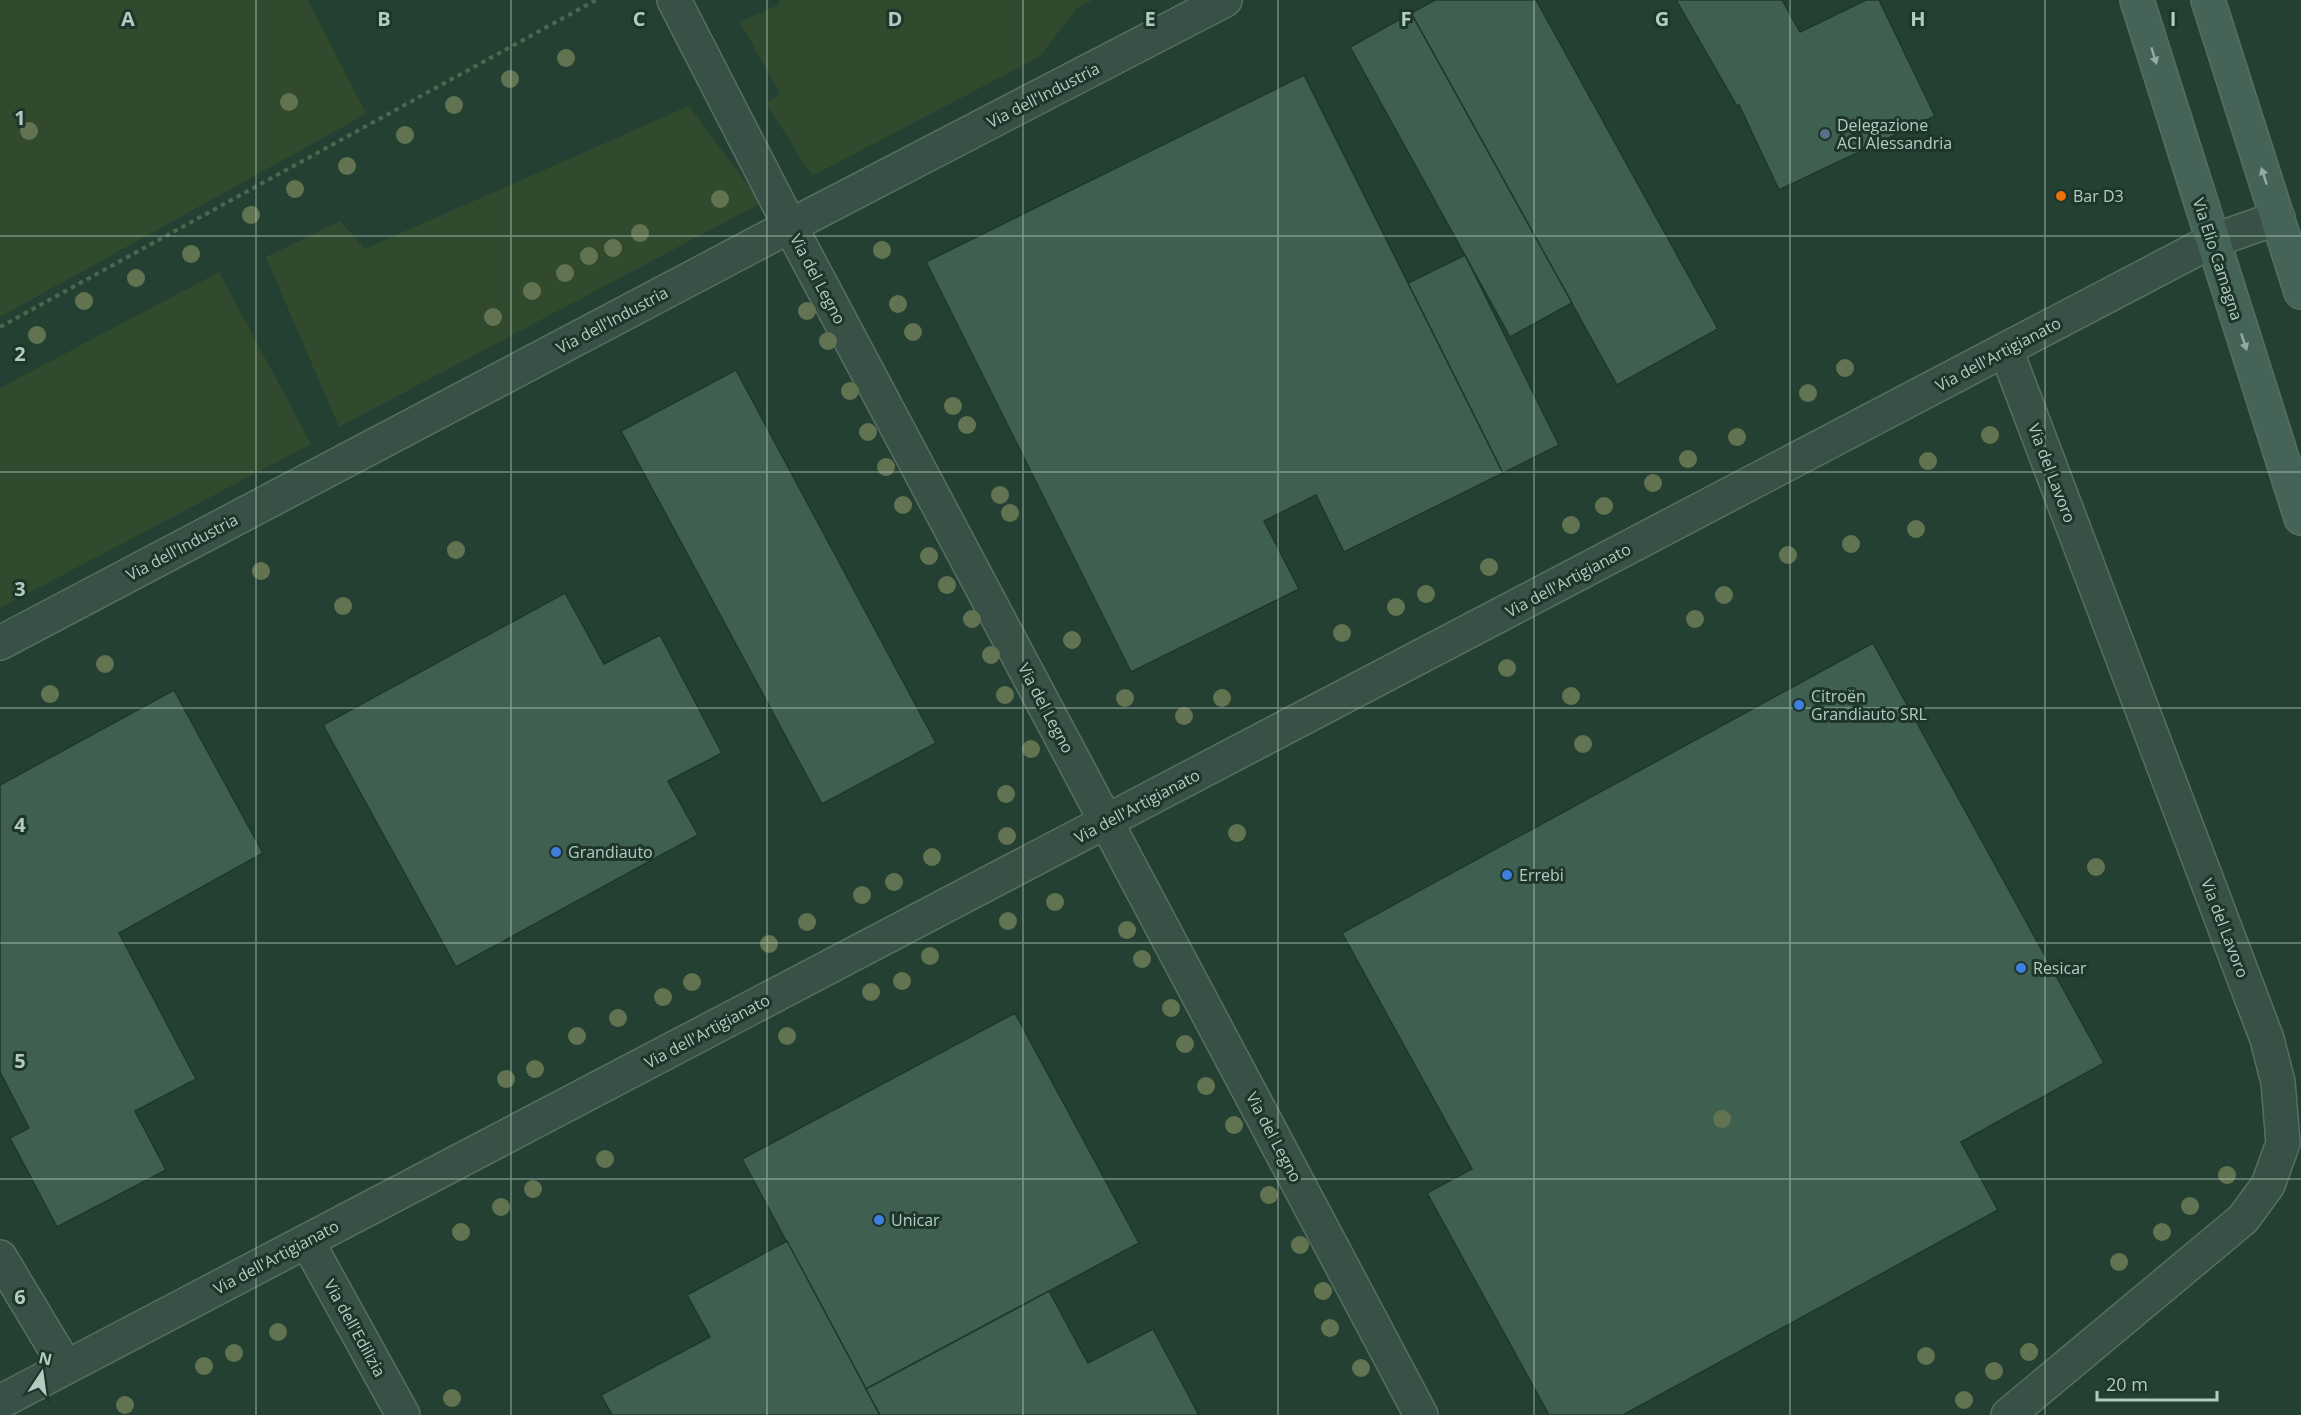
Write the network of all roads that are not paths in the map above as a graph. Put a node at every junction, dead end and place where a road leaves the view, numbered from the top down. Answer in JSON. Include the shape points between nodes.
{"nodes":[{"id":1,"x":674,"y":0,"type":"edge"},
{"id":2,"x":1225,"y":0,"type":"edge"},
{"id":3,"x":2137,"y":0,"type":"edge"},
{"id":4,"x":2208,"y":0,"type":"edge"},
{"id":5,"x":2278,"y":219,"type":"junction"},
{"id":6,"x":790,"y":226,"type":"junction"},
{"id":7,"x":2212,"y":241,"type":"junction"},
{"id":8,"x":2301,"y":292,"type":"edge"},
{"id":9,"x":2006,"y":350,"type":"junction"},
{"id":10,"x":2301,"y":518,"type":"edge"},
{"id":11,"x":0,"y":643,"type":"edge"},
{"id":12,"x":1107,"y":822,"type":"junction"},
{"id":13,"x":307,"y":1241,"type":"junction"},
{"id":14,"x":0,"y":1257,"type":"edge"},
{"id":15,"x":66,"y":1367,"type":"junction"},
{"id":16,"x":0,"y":1402,"type":"edge"},
{"id":17,"x":403,"y":1415,"type":"edge"},
{"id":18,"x":1421,"y":1415,"type":"edge"},
{"id":19,"x":2008,"y":1415,"type":"edge"}],
"edges":[{"from":1,"to":6,"type":"street","name":"Via del Legno"},
{"from":2,"to":6,"type":"street","name":"Via dell'Industria"},
{"from":3,"to":7,"type":"street","name":"Via Elio Camagna","one_way":true},
{"from":5,"to":4,"type":"street","one_way":true},
{"from":5,"to":7,"type":"street","name":"Via dell'Artigianato"},
{"from":5,"to":8,"type":"street"},
{"from":6,"to":11,"type":"street","name":"Via dell'Industria"},
{"from":6,"to":12,"type":"street","name":"Via del Legno"},
{"from":7,"to":9,"type":"street","name":"Via dell'Artigianato"},
{"from":7,"to":10,"type":"street","name":"Via Elio Camagna","one_way":true},
{"from":9,"to":12,"type":"street","name":"Via dell'Artigianato"},
{"from":9,"to":19,"type":"street","name":"Via del Lavoro","via":[[2267,1039],[2278,1082],[2283,1143],[2268,1185],[2243,1219]]},
{"from":12,"to":13,"type":"street","name":"Via dell'Artigianato"},
{"from":12,"to":18,"type":"street","name":"Via del Legno"},
{"from":13,"to":15,"type":"street","name":"Via dell'Artigianato"},
{"from":13,"to":17,"type":"street","name":"Via dell'Edilizia"},
{"from":14,"to":15,"type":"street"},
{"from":15,"to":16,"type":"street","name":"Via dell'Artigianato"}]}
